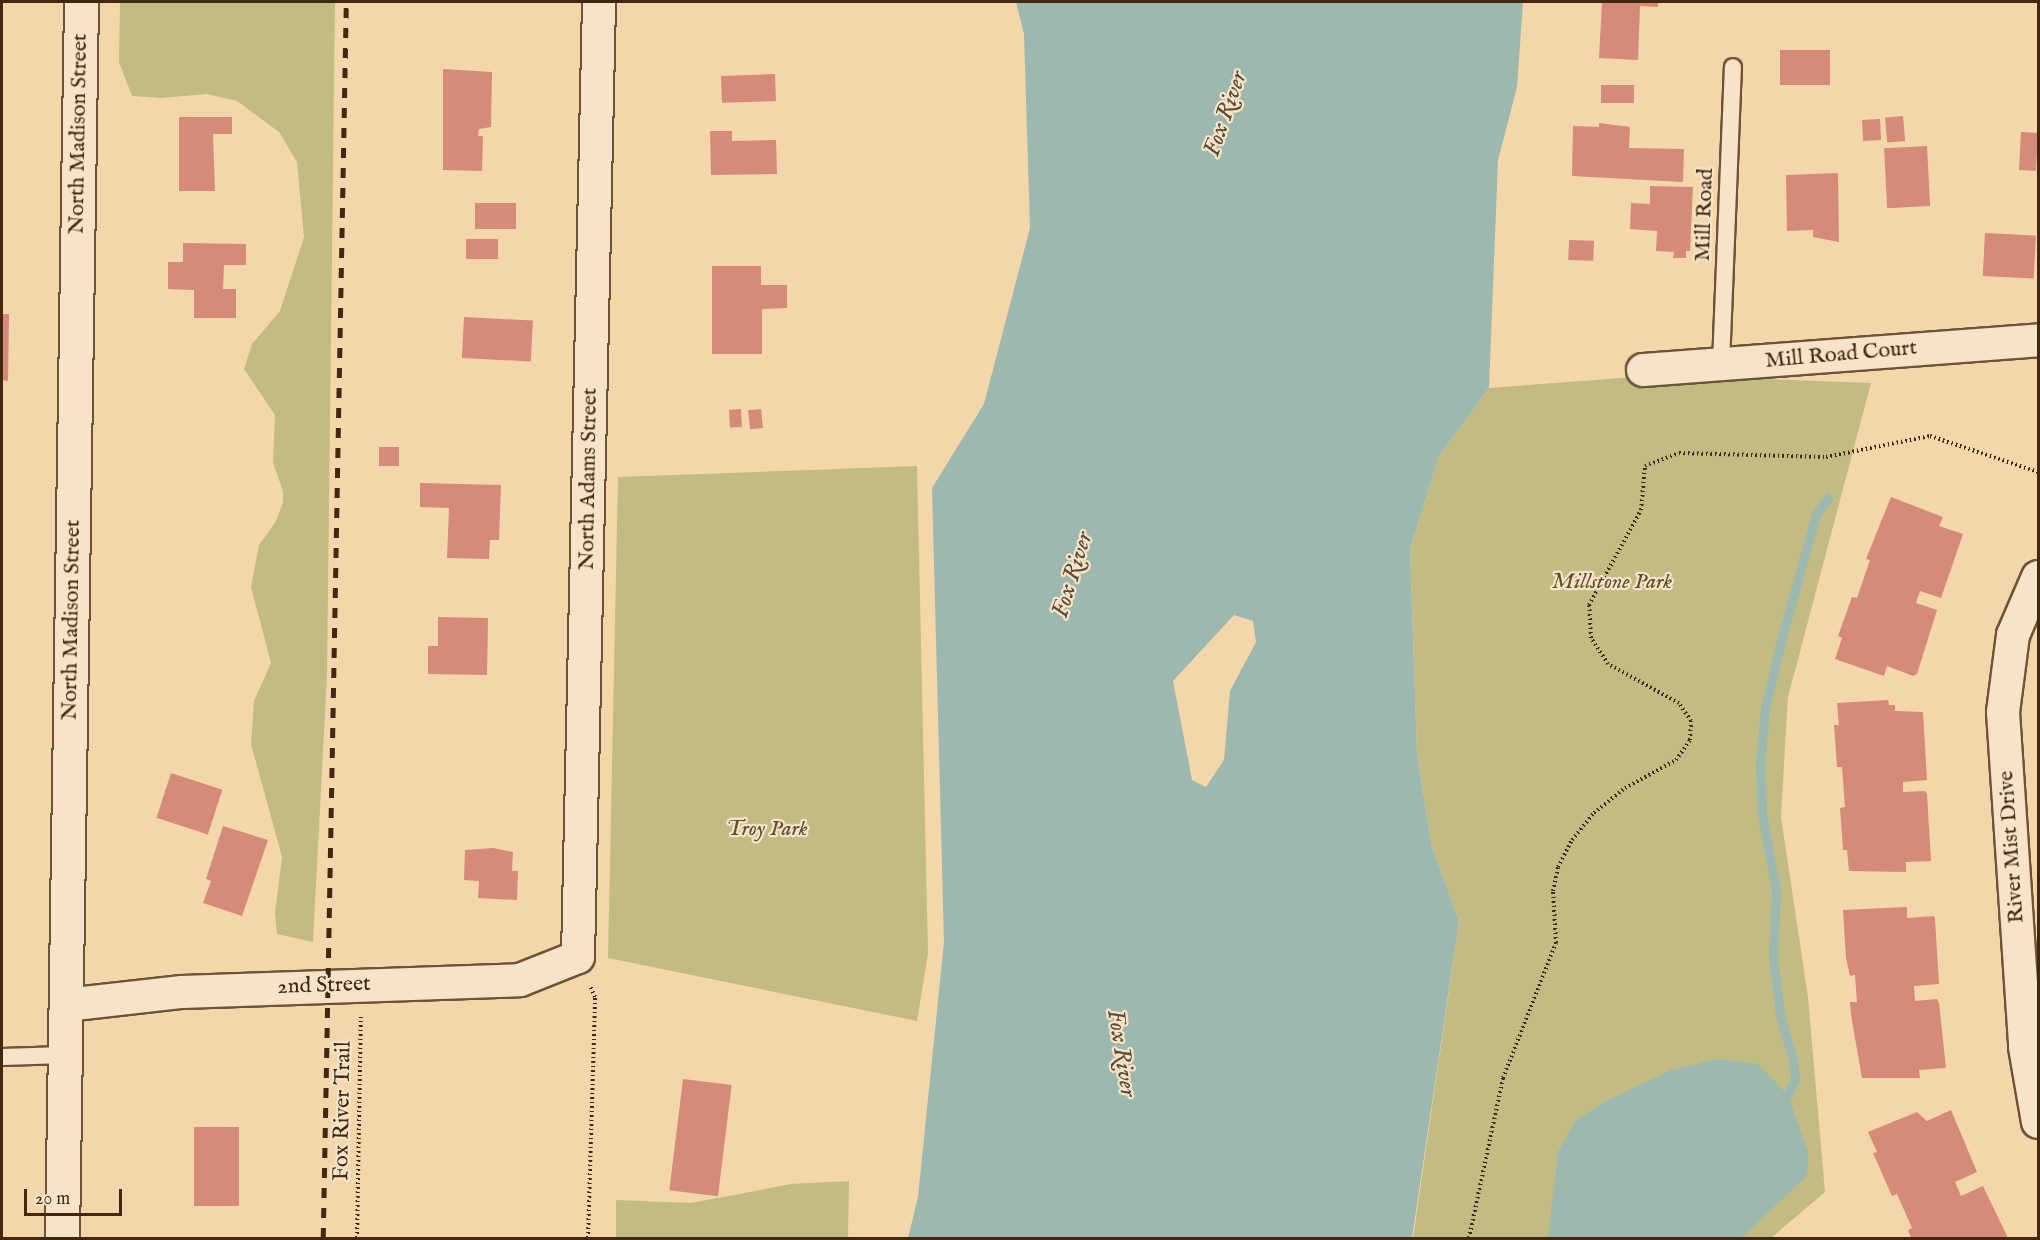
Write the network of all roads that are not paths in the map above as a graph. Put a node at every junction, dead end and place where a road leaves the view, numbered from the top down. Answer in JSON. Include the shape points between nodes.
{"nodes":[{"id":1,"x":81,"y":2,"type":"edge"},
{"id":2,"x":599,"y":2,"type":"edge"},
{"id":3,"x":1733,"y":67,"type":"dead end"},
{"id":4,"x":2038,"y":340,"type":"edge"},
{"id":5,"x":1721,"y":364,"type":"junction"},
{"id":6,"x":1643,"y":370,"type":"dead end"},
{"id":7,"x":2038,"y":577,"type":"edge"},
{"id":8,"x":578,"y":957,"type":"joint"},
{"id":9,"x":66,"y":1005,"type":"junction"},
{"id":10,"x":65,"y":1055,"type":"junction"},
{"id":11,"x":2,"y":1057,"type":"edge"},
{"id":12,"x":2038,"y":1122,"type":"edge"},
{"id":13,"x":62,"y":1239,"type":"edge"}],
"edges":[{"from":1,"to":9,"type":"street","name":"North Madison Street"},
{"from":2,"to":8,"type":"street","name":"North Adams Street"},
{"from":3,"to":5,"type":"lane","name":"Mill Road"},
{"from":4,"to":5,"type":"street","name":"Mill Road Court"},
{"from":5,"to":6,"type":"street","name":"Mill Road Court"},
{"from":7,"to":12,"type":"street","name":"River Mist Drive","via":[[2013,635],[2004,712],[2025,1047]]},
{"from":8,"to":9,"type":"street","name":"2nd Street","via":[[520,980],[182,992]]},
{"from":9,"to":10,"type":"street","name":"North Madison Street"},
{"from":10,"to":11,"type":"lane"},
{"from":10,"to":13,"type":"street","name":"North Madison Street"}]}
